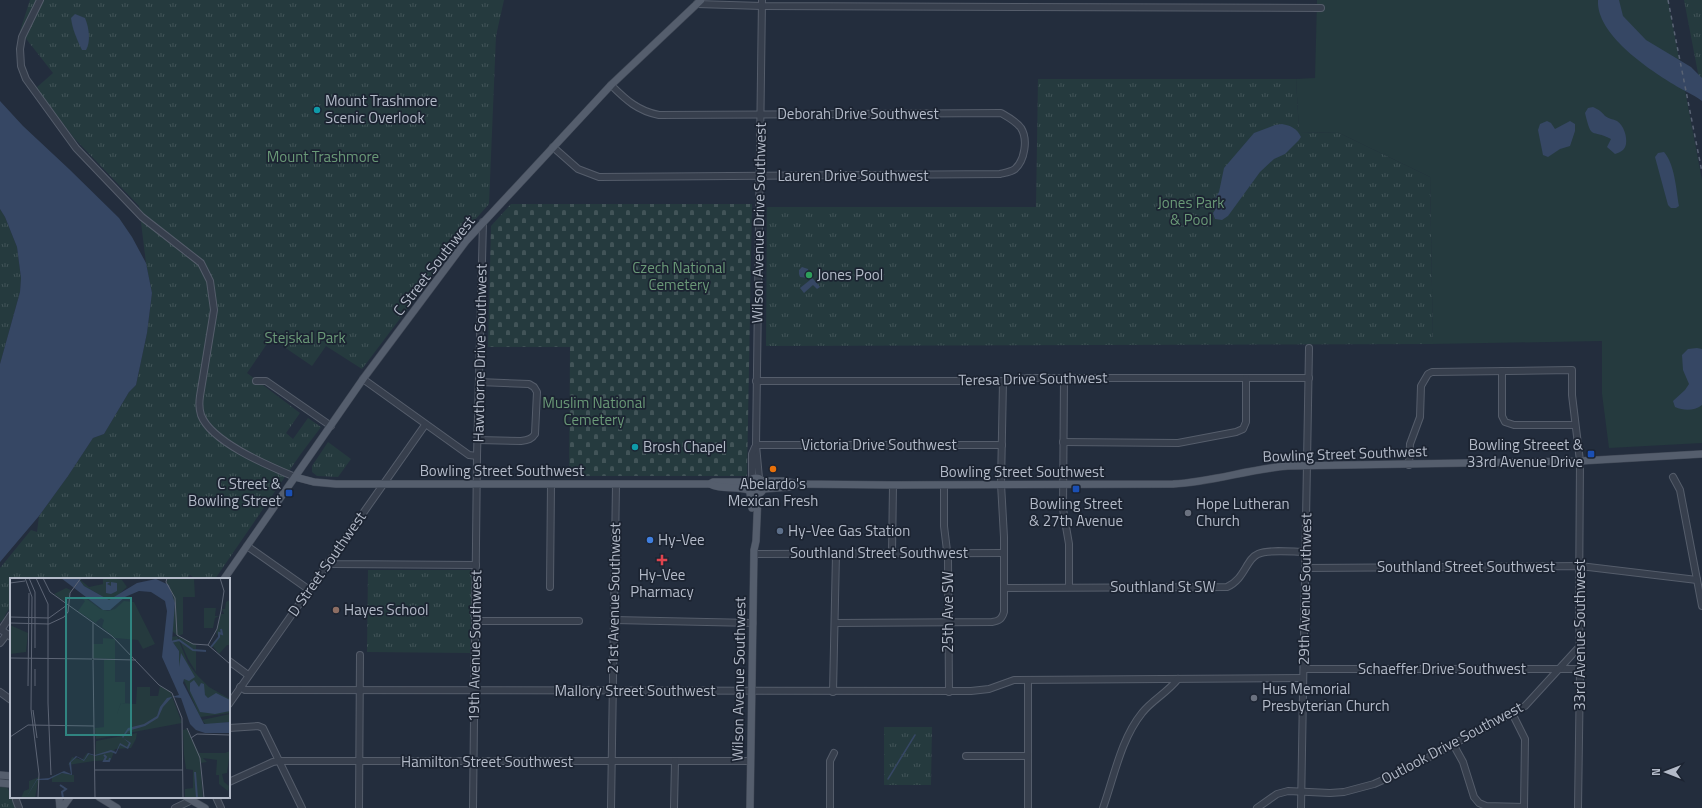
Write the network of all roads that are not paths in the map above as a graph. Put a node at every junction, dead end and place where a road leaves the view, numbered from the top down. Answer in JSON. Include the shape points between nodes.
{"nodes":[{"id":1,"x":40,"y":0,"type":"edge"},
{"id":2,"x":699,"y":2,"type":"edge"},
{"id":3,"x":762,"y":3,"type":"edge"},
{"id":4,"x":1321,"y":8,"type":"dead end"},
{"id":5,"x":611,"y":85,"type":"junction"},
{"id":6,"x":760,"y":114,"type":"junction"},
{"id":7,"x":1024,"y":143,"type":"joint"},
{"id":8,"x":553,"y":148,"type":"junction"},
{"id":9,"x":759,"y":177,"type":"junction"},
{"id":10,"x":483,"y":222,"type":"junction"},
{"id":11,"x":1309,"y":348,"type":"dead end"},
{"id":12,"x":1502,"y":371,"type":"junction"},
{"id":13,"x":1064,"y":378,"type":"junction"},
{"id":14,"x":1246,"y":378,"type":"junction"},
{"id":15,"x":1309,"y":378,"type":"junction"},
{"id":16,"x":364,"y":379,"type":"junction"},
{"id":17,"x":256,"y":381,"type":"dead end"},
{"id":18,"x":756,"y":381,"type":"junction"},
{"id":19,"x":1003,"y":381,"type":"junction"},
{"id":20,"x":479,"y":382,"type":"junction"},
{"id":21,"x":425,"y":425,"type":"junction"},
{"id":22,"x":1576,"y":425,"type":"junction"},
{"id":23,"x":331,"y":426,"type":"junction"},
{"id":24,"x":478,"y":440,"type":"junction"},
{"id":25,"x":1063,"y":442,"type":"junction"},
{"id":26,"x":756,"y":445,"type":"junction"},
{"id":27,"x":1002,"y":445,"type":"junction"},
{"id":28,"x":1702,"y":454,"type":"edge"},
{"id":29,"x":477,"y":456,"type":"junction"},
{"id":30,"x":1580,"y":461,"type":"junction"},
{"id":31,"x":1409,"y":465,"type":"junction"},
{"id":32,"x":1307,"y":466,"type":"junction"},
{"id":33,"x":295,"y":477,"type":"junction"},
{"id":34,"x":1673,"y":477,"type":"dead end"},
{"id":35,"x":755,"y":480,"type":"junction"},
{"id":36,"x":383,"y":483,"type":"junction"},
{"id":37,"x":478,"y":484,"type":"junction"},
{"id":38,"x":551,"y":484,"type":"junction"},
{"id":39,"x":616,"y":484,"type":"junction"},
{"id":40,"x":710,"y":484,"type":"junction"},
{"id":41,"x":797,"y":484,"type":"junction"},
{"id":42,"x":1001,"y":484,"type":"junction"},
{"id":43,"x":1063,"y":484,"type":"junction"},
{"id":44,"x":892,"y":485,"type":"junction"},
{"id":45,"x":944,"y":485,"type":"junction"},
{"id":46,"x":755,"y":491,"type":"junction"},
{"id":47,"x":247,"y":546,"type":"junction"},
{"id":48,"x":754,"y":552,"type":"junction"},
{"id":49,"x":1305,"y":552,"type":"junction"},
{"id":50,"x":948,"y":553,"type":"junction"},
{"id":51,"x":1004,"y":553,"type":"junction"},
{"id":52,"x":836,"y":554,"type":"junction"},
{"id":53,"x":892,"y":554,"type":"junction"},
{"id":54,"x":329,"y":561,"type":"junction"},
{"id":55,"x":476,"y":564,"type":"junction"},
{"id":56,"x":1580,"y":566,"type":"junction"},
{"id":57,"x":1306,"y":568,"type":"junction"},
{"id":58,"x":225,"y":578,"type":"edge"},
{"id":59,"x":1697,"y":580,"type":"junction"},
{"id":60,"x":550,"y":587,"type":"dead end"},
{"id":61,"x":1004,"y":588,"type":"junction"},
{"id":62,"x":1069,"y":588,"type":"junction"},
{"id":63,"x":308,"y":590,"type":"junction"},
{"id":64,"x":1702,"y":606,"type":"edge"},
{"id":65,"x":10,"y":616,"type":"edge"},
{"id":66,"x":614,"y":620,"type":"junction"},
{"id":67,"x":476,"y":621,"type":"junction"},
{"id":68,"x":579,"y":621,"type":"dead end"},
{"id":69,"x":948,"y":622,"type":"junction"},
{"id":70,"x":753,"y":623,"type":"junction"},
{"id":71,"x":835,"y":623,"type":"junction"},
{"id":72,"x":0,"y":629,"type":"edge"},
{"id":73,"x":9,"y":635,"type":"edge"},
{"id":74,"x":0,"y":643,"type":"edge"},
{"id":75,"x":1580,"y":646,"type":"junction"},
{"id":76,"x":360,"y":655,"type":"dead end"},
{"id":77,"x":230,"y":663,"type":"edge"},
{"id":78,"x":1304,"y":669,"type":"junction"},
{"id":79,"x":1560,"y":669,"type":"junction"},
{"id":80,"x":1580,"y":669,"type":"junction"},
{"id":81,"x":248,"y":675,"type":"junction"},
{"id":82,"x":1303,"y":678,"type":"junction"},
{"id":83,"x":1178,"y":679,"type":"junction"},
{"id":84,"x":1028,"y":680,"type":"junction"},
{"id":85,"x":240,"y":687,"type":"junction"},
{"id":86,"x":359,"y":690,"type":"junction"},
{"id":87,"x":475,"y":690,"type":"junction"},
{"id":88,"x":613,"y":691,"type":"junction"},
{"id":89,"x":752,"y":691,"type":"junction"},
{"id":90,"x":0,"y":692,"type":"edge"},
{"id":91,"x":833,"y":692,"type":"junction"},
{"id":92,"x":949,"y":692,"type":"junction"},
{"id":93,"x":10,"y":699,"type":"edge"},
{"id":94,"x":230,"y":702,"type":"edge"},
{"id":95,"x":1512,"y":713,"type":"junction"},
{"id":96,"x":230,"y":728,"type":"edge"},
{"id":97,"x":1453,"y":744,"type":"junction"},
{"id":98,"x":834,"y":753,"type":"dead end"},
{"id":99,"x":966,"y":756,"type":"dead end"},
{"id":100,"x":1028,"y":756,"type":"junction"},
{"id":101,"x":279,"y":761,"type":"junction"},
{"id":102,"x":612,"y":761,"type":"junction"},
{"id":103,"x":675,"y":761,"type":"junction"},
{"id":104,"x":750,"y":761,"type":"junction"},
{"id":105,"x":359,"y":762,"type":"junction"},
{"id":106,"x":474,"y":762,"type":"junction"},
{"id":107,"x":0,"y":775,"type":"edge"},
{"id":108,"x":10,"y":776,"type":"edge"},
{"id":109,"x":230,"y":782,"type":"edge"},
{"id":110,"x":0,"y":783,"type":"edge"},
{"id":111,"x":10,"y":784,"type":"edge"},
{"id":112,"x":1301,"y":791,"type":"junction"},
{"id":113,"x":59,"y":798,"type":"edge"},
{"id":114,"x":69,"y":798,"type":"edge"},
{"id":115,"x":101,"y":798,"type":"edge"},
{"id":116,"x":189,"y":798,"type":"edge"},
{"id":117,"x":216,"y":798,"type":"edge"},
{"id":118,"x":16,"y":800,"type":"dead end"},
{"id":119,"x":19,"y":808,"type":"edge"},
{"id":120,"x":61,"y":808,"type":"edge"},
{"id":121,"x":117,"y":808,"type":"edge"},
{"id":122,"x":175,"y":808,"type":"edge"},
{"id":123,"x":205,"y":808,"type":"edge"},
{"id":124,"x":221,"y":808,"type":"edge"},
{"id":125,"x":302,"y":808,"type":"edge"},
{"id":126,"x":359,"y":808,"type":"edge"},
{"id":127,"x":473,"y":808,"type":"edge"},
{"id":128,"x":611,"y":808,"type":"edge"},
{"id":129,"x":674,"y":808,"type":"edge"},
{"id":130,"x":750,"y":808,"type":"edge"},
{"id":131,"x":830,"y":808,"type":"edge"},
{"id":132,"x":1028,"y":808,"type":"edge"},
{"id":133,"x":1103,"y":808,"type":"edge"},
{"id":134,"x":1257,"y":808,"type":"edge"},
{"id":135,"x":1301,"y":808,"type":"edge"},
{"id":136,"x":1524,"y":808,"type":"edge"},
{"id":137,"x":1578,"y":808,"type":"edge"}],
"edges":[{"from":1,"to":33,"type":"street","via":[[22,37],[21,66],[26,79],[76,148],[142,217],[201,263],[210,280],[214,310],[199,406],[204,420],[215,433],[247,456]]},
{"from":2,"to":3,"type":"street"},
{"from":2,"to":5,"type":"main road","name":"C Street Southwest"},
{"from":3,"to":4,"type":"street"},
{"from":3,"to":6,"type":"street","name":"Wilson Avenue Drive Southwest"},
{"from":5,"to":6,"type":"street","name":"Deborah Drive Southwest","via":[[629,103],[653,114]]},
{"from":5,"to":8,"type":"main road","name":"C Street Southwest"},
{"from":6,"to":7,"type":"street","name":"Deborah Drive Southwest","via":[[1001,113],[1021,128]]},
{"from":6,"to":9,"type":"street","name":"Wilson Avenue Drive Southwest"},
{"from":7,"to":9,"type":"street","name":"Lauren Drive Southwest","via":[[1023,156],[1015,169],[1000,174]]},
{"from":8,"to":9,"type":"street","name":"Lauren Drive Southwest","via":[[578,169],[599,177]]},
{"from":8,"to":10,"type":"main road","name":"C Street Southwest"},
{"from":9,"to":18,"type":"street","name":"Wilson Avenue Drive Southwest"},
{"from":10,"to":16,"type":"main road","name":"C Street Southwest","via":[[466,241]]},
{"from":10,"to":20,"type":"street","name":"Hawthorne Drive Southwest"},
{"from":11,"to":15,"type":"street","name":"29th Avenue Southwest"},
{"from":12,"to":22,"type":"street","via":[[1504,422],[1514,425]]},
{"from":12,"to":22,"type":"street","name":"33rd Avenue Southwest","via":[[1572,370]]},
{"from":12,"to":31,"type":"street","via":[[1428,374],[1421,386],[1421,410],[1410,444]]},
{"from":13,"to":14,"type":"street","name":"Teresa Drive Southwest"},
{"from":13,"to":19,"type":"street","name":"Teresa Drive Southwest"},
{"from":13,"to":25,"type":"street"},
{"from":14,"to":15,"type":"street","name":"Teresa Drive Southwest"},
{"from":14,"to":25,"type":"street","via":[[1246,422],[1243,429],[1236,432],[1178,443]]},
{"from":15,"to":32,"type":"street","name":"29th Avenue Southwest"},
{"from":16,"to":21,"type":"street"},
{"from":16,"to":23,"type":"main road","name":"C Street Southwest"},
{"from":17,"to":23,"type":"street","via":[[266,381]]},
{"from":18,"to":19,"type":"street","name":"Teresa Drive Southwest"},
{"from":18,"to":26,"type":"street","name":"Wilson Avenue Drive Southwest"},
{"from":19,"to":27,"type":"street"},
{"from":20,"to":24,"type":"street","name":"Hawthorne Drive Southwest"},
{"from":20,"to":24,"type":"street","via":[[529,384],[537,392],[533,437],[521,441]]},
{"from":21,"to":29,"type":"street","via":[[469,455]]},
{"from":21,"to":36,"type":"street","name":"D Street Southwest"},
{"from":22,"to":30,"type":"street","name":"33rd Avenue Southwest"},
{"from":23,"to":33,"type":"main road","name":"C Street Southwest"},
{"from":24,"to":29,"type":"street","name":"Hawthorne Drive Southwest"},
{"from":25,"to":43,"type":"street"},
{"from":26,"to":27,"type":"street","name":"Victoria Drive Southwest"},
{"from":26,"to":35,"type":"street","name":"Wilson Avenue Drive Southwest"},
{"from":27,"to":42,"type":"street"},
{"from":28,"to":30,"type":"main road","name":"Bowling Street Southwest"},
{"from":29,"to":37,"type":"street","name":"Hawthorne Drive Southwest"},
{"from":30,"to":31,"type":"main road","name":"Bowling Street Southwest"},
{"from":30,"to":56,"type":"street","name":"33rd Avenue Southwest"},
{"from":31,"to":32,"type":"main road","name":"Bowling Street Southwest"},
{"from":32,"to":43,"type":"main road","name":"Bowling Street Southwest","via":[[1265,468],[1181,484]]},
{"from":32,"to":49,"type":"street","name":"29th Avenue Southwest"},
{"from":33,"to":36,"type":"main road","name":"Bowling Street Southwest","via":[[322,483]]},
{"from":33,"to":47,"type":"main road","name":"C Street Southwest"},
{"from":34,"to":59,"type":"street","via":[[1680,490]]},
{"from":35,"to":40,"type":"main road","name":"Bowling Street Southwest"},
{"from":35,"to":41,"type":"main road","name":"Bowling Street Southwest"},
{"from":35,"to":46,"type":"main road"},
{"from":35,"to":46,"type":"main road"},
{"from":36,"to":37,"type":"main road","name":"Bowling Street Southwest"},
{"from":36,"to":54,"type":"street","name":"D Street Southwest"},
{"from":37,"to":38,"type":"main road","name":"Bowling Street Southwest"},
{"from":37,"to":55,"type":"street","name":"19th Avenue Southwest"},
{"from":38,"to":39,"type":"main road","name":"Bowling Street Southwest"},
{"from":38,"to":60,"type":"street"},
{"from":39,"to":40,"type":"main road","name":"Bowling Street Southwest"},
{"from":39,"to":66,"type":"street","name":"21st Avenue Southwest"},
{"from":40,"to":46,"type":"main road","name":"Bowling Street Southwest","via":[[716,487]]},
{"from":41,"to":44,"type":"main road","name":"Bowling Street Southwest"},
{"from":41,"to":46,"type":"main road","name":"Bowling Street Southwest"},
{"from":42,"to":43,"type":"main road","name":"Bowling Street Southwest"},
{"from":42,"to":45,"type":"main road","name":"Bowling Street Southwest"},
{"from":42,"to":51,"type":"street"},
{"from":43,"to":62,"type":"street","via":[[1063,509],[1069,544]]},
{"from":44,"to":45,"type":"main road","name":"Bowling Street Southwest"},
{"from":44,"to":53,"type":"street"},
{"from":45,"to":50,"type":"street","name":"25th Ave SW","via":[[944,526]]},
{"from":46,"to":48,"type":"main road","name":"Wilson Avenue Southwest","via":[[752,501]]},
{"from":47,"to":58,"type":"main road","name":"C Street Southwest"},
{"from":47,"to":63,"type":"street"},
{"from":48,"to":52,"type":"street","name":"Southland Street Southwest"},
{"from":48,"to":70,"type":"main road","name":"Wilson Avenue Southwest"},
{"from":49,"to":57,"type":"street","name":"29th Avenue Southwest"},
{"from":49,"to":62,"type":"street","name":"Southland St SW","via":[[1257,554],[1240,579],[1227,588]]},
{"from":50,"to":51,"type":"street","name":"Southland Street Southwest"},
{"from":50,"to":53,"type":"street","name":"Southland Street Southwest"},
{"from":50,"to":69,"type":"street","name":"25th Ave SW"},
{"from":51,"to":61,"type":"street"},
{"from":52,"to":53,"type":"street","name":"Southland Street Southwest"},
{"from":52,"to":71,"type":"street"},
{"from":54,"to":55,"type":"street","via":[[333,564]]},
{"from":54,"to":63,"type":"street","name":"D Street Southwest"},
{"from":55,"to":67,"type":"street","name":"19th Avenue Southwest"},
{"from":56,"to":57,"type":"street","name":"Southland Street Southwest"},
{"from":56,"to":59,"type":"street","name":"Southland Street Southwest"},
{"from":56,"to":75,"type":"street","name":"33rd Avenue Southwest"},
{"from":57,"to":78,"type":"street","name":"29th Avenue Southwest"},
{"from":59,"to":64,"type":"street"},
{"from":61,"to":62,"type":"street","name":"Southland St SW"},
{"from":61,"to":69,"type":"street","via":[[1004,612],[998,621]]},
{"from":63,"to":81,"type":"street","name":"D Street Southwest"},
{"from":65,"to":72,"type":"street"},
{"from":66,"to":70,"type":"street"},
{"from":66,"to":88,"type":"street","name":"21st Avenue Southwest"},
{"from":67,"to":68,"type":"street"},
{"from":67,"to":87,"type":"street","name":"19th Avenue Southwest"},
{"from":69,"to":71,"type":"street"},
{"from":69,"to":92,"type":"street","name":"25th Ave SW"},
{"from":70,"to":89,"type":"main road","name":"Wilson Avenue Southwest"},
{"from":71,"to":91,"type":"street"},
{"from":72,"to":73,"type":"street"},
{"from":73,"to":74,"type":"street"},
{"from":75,"to":79,"type":"street","name":"Outlook Drive Southwest"},
{"from":75,"to":80,"type":"street","name":"33rd Avenue Southwest"},
{"from":76,"to":86,"type":"street"},
{"from":77,"to":81,"type":"street"},
{"from":78,"to":79,"type":"street","name":"Schaeffer Drive Southwest"},
{"from":78,"to":82,"type":"street","name":"29th Avenue Southwest"},
{"from":79,"to":80,"type":"street","name":"Schaeffer Drive Southwest"},
{"from":79,"to":95,"type":"street","name":"Outlook Drive Southwest","via":[[1525,706]]},
{"from":80,"to":137,"type":"street","name":"33rd Avenue Southwest"},
{"from":81,"to":85,"type":"street","name":"D Street Southwest"},
{"from":82,"to":83,"type":"street"},
{"from":82,"to":112,"type":"street","name":"29th Avenue Southwest"},
{"from":83,"to":84,"type":"street"},
{"from":83,"to":133,"type":"street","via":[[1171,688],[1148,706],[1132,726]]},
{"from":84,"to":92,"type":"street","name":"Mallory Street Southwest","via":[[1014,680],[982,691]]},
{"from":84,"to":100,"type":"street"},
{"from":85,"to":86,"type":"street","name":"Mallory Street Southwest","via":[[245,690]]},
{"from":85,"to":94,"type":"street","name":"D Street Southwest"},
{"from":86,"to":87,"type":"street","name":"Mallory Street Southwest"},
{"from":86,"to":105,"type":"street"},
{"from":87,"to":88,"type":"street","name":"Mallory Street Southwest"},
{"from":87,"to":106,"type":"street","name":"19th Avenue Southwest"},
{"from":88,"to":89,"type":"street","name":"Mallory Street Southwest"},
{"from":88,"to":102,"type":"street","name":"21st Avenue Southwest"},
{"from":89,"to":91,"type":"street","name":"Mallory Street Southwest"},
{"from":89,"to":104,"type":"main road","name":"Wilson Avenue Southwest"},
{"from":90,"to":93,"type":"street"},
{"from":91,"to":92,"type":"street","name":"Mallory Street Southwest"},
{"from":95,"to":97,"type":"street","name":"Outlook Drive Southwest"},
{"from":95,"to":136,"type":"street","via":[[1525,739]]},
{"from":96,"to":101,"type":"street","via":[[263,728]]},
{"from":97,"to":112,"type":"street","name":"Outlook Drive Southwest","via":[[1374,784],[1344,792]]},
{"from":97,"to":136,"type":"street","via":[[1463,762],[1474,797],[1479,802],[1486,806]]},
{"from":98,"to":131,"type":"street","via":[[830,761]]},
{"from":99,"to":100,"type":"street"},
{"from":100,"to":132,"type":"street"},
{"from":101,"to":105,"type":"street","name":"Hamilton Street Southwest"},
{"from":101,"to":109,"type":"street","name":"Hamilton Street Southwest"},
{"from":101,"to":125,"type":"street"},
{"from":102,"to":103,"type":"street","name":"Hamilton Street Southwest"},
{"from":102,"to":106,"type":"street","name":"Hamilton Street Southwest"},
{"from":102,"to":128,"type":"street","name":"21st Avenue Southwest"},
{"from":103,"to":104,"type":"street","name":"Hamilton Street Southwest"},
{"from":103,"to":129,"type":"street"},
{"from":104,"to":130,"type":"main road","name":"Wilson Avenue Southwest"},
{"from":105,"to":106,"type":"street","name":"Hamilton Street Southwest"},
{"from":105,"to":126,"type":"street"},
{"from":106,"to":127,"type":"street","name":"19th Avenue Southwest"},
{"from":107,"to":108,"type":"main road"},
{"from":110,"to":111,"type":"main road"},
{"from":112,"to":134,"type":"street","name":"Outlook Drive Southwest","via":[[1277,794]]},
{"from":112,"to":135,"type":"street","name":"29th Avenue Southwest"},
{"from":113,"to":120,"type":"main road"},
{"from":114,"to":120,"type":"main road"},
{"from":115,"to":121,"type":"main road"},
{"from":116,"to":122,"type":"street"},
{"from":116,"to":123,"type":"main road"},
{"from":117,"to":124,"type":"street"},
{"from":118,"to":119,"type":"street"}]}
